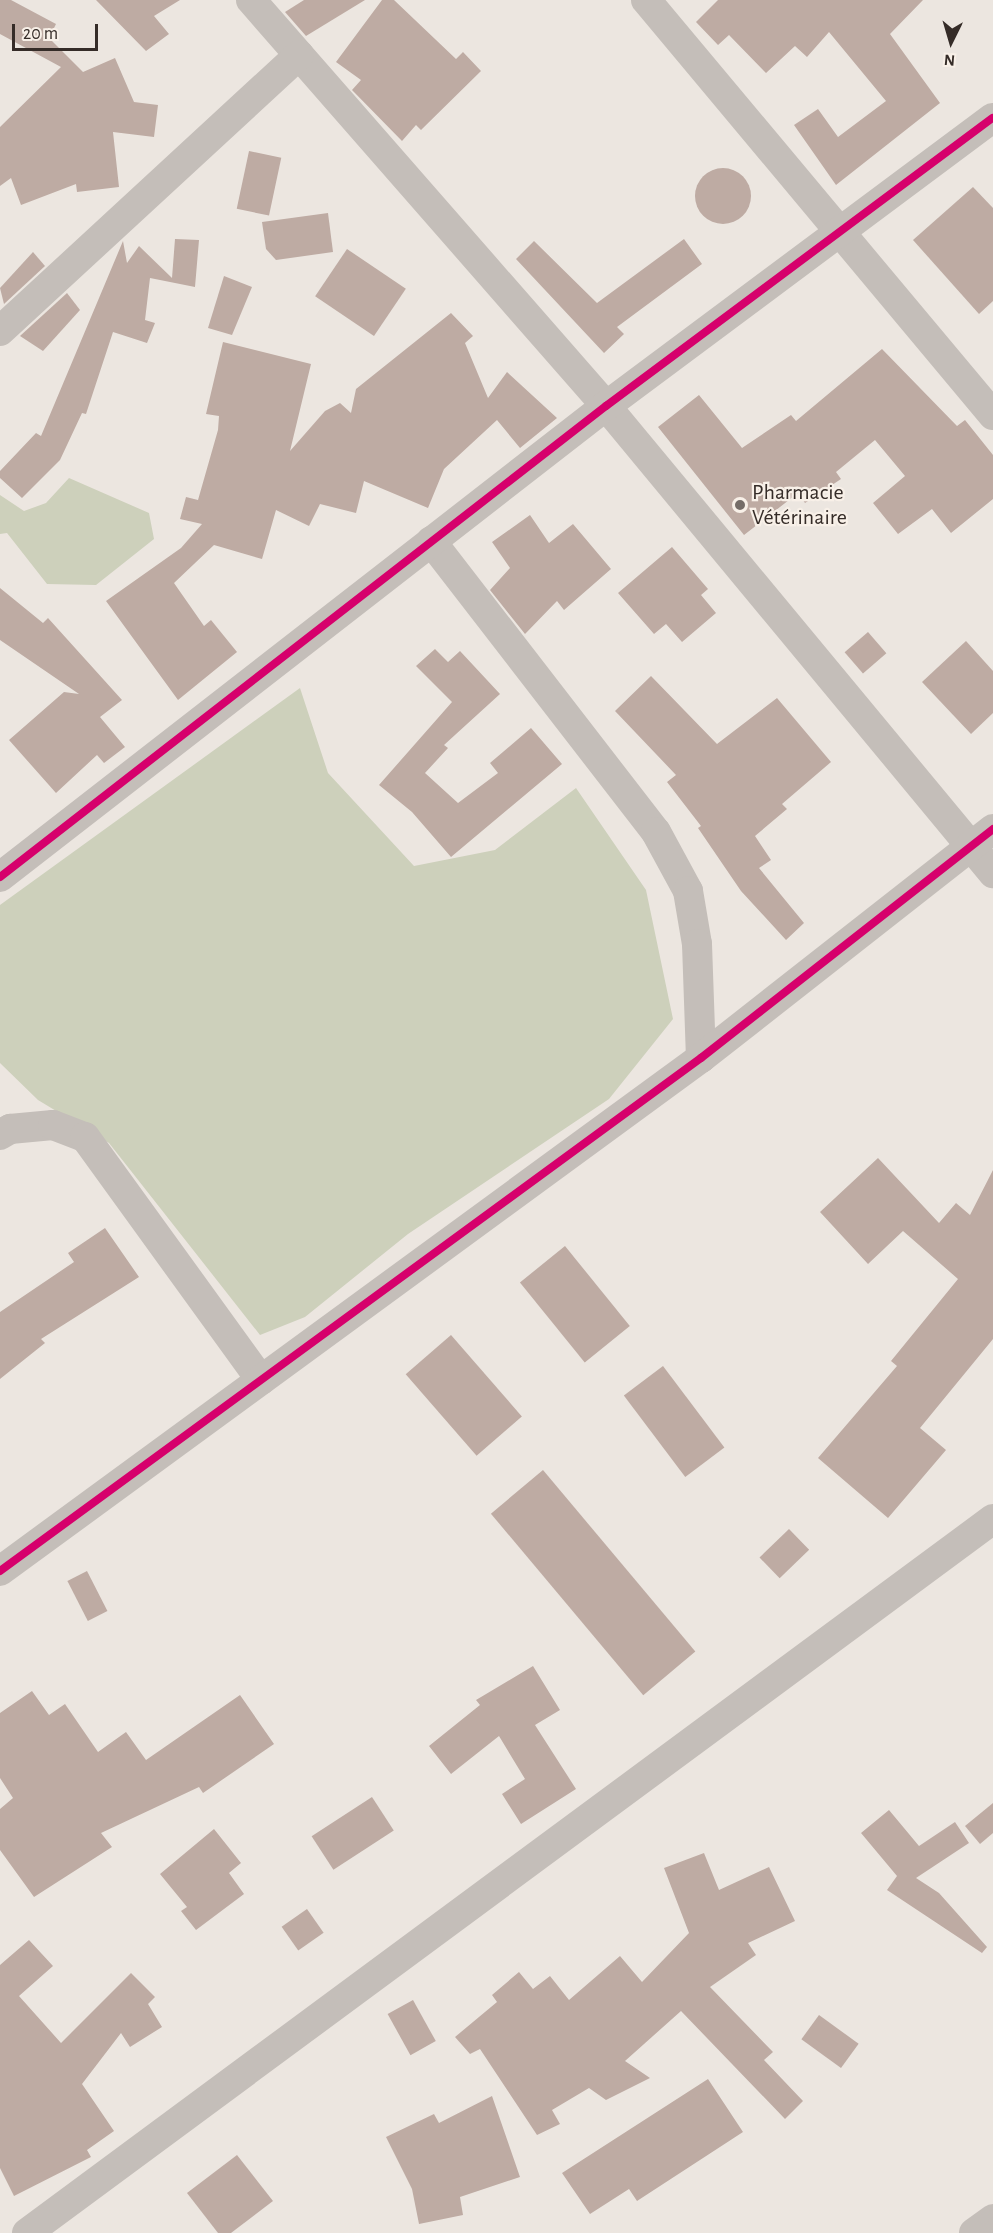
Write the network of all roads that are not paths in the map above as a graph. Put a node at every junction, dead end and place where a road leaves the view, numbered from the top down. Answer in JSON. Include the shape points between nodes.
{"nodes":[{"id":1,"x":250,"y":0,"type":"edge"},
{"id":2,"x":646,"y":0,"type":"edge"},
{"id":3,"x":298,"y":55,"type":"junction"},
{"id":4,"x":993,"y":118,"type":"edge"},
{"id":5,"x":842,"y":233,"type":"junction"},
{"id":6,"x":0,"y":331,"type":"edge"},
{"id":7,"x":606,"y":406,"type":"junction"},
{"id":8,"x":993,"y":415,"type":"edge"},
{"id":9,"x":431,"y":542,"type":"junction"},
{"id":10,"x":993,"y":829,"type":"edge"},
{"id":11,"x":969,"y":846,"type":"junction"},
{"id":12,"x":993,"y":873,"type":"edge"},
{"id":13,"x":0,"y":877,"type":"edge"},
{"id":14,"x":700,"y":1058,"type":"junction"},
{"id":15,"x":0,"y":1136,"type":"edge"},
{"id":16,"x":261,"y":1380,"type":"junction"},
{"id":17,"x":993,"y":1519,"type":"edge"},
{"id":18,"x":0,"y":1571,"type":"edge"},
{"id":19,"x":993,"y":2219,"type":"edge"},
{"id":20,"x":27,"y":2233,"type":"edge"},
{"id":21,"x":974,"y":2233,"type":"edge"}],
"edges":[{"from":1,"to":3,"type":"street"},
{"from":2,"to":5,"type":"street"},
{"from":3,"to":6,"type":"street"},
{"from":3,"to":7,"type":"street"},
{"from":4,"to":5,"type":"street"},
{"from":5,"to":7,"type":"street"},
{"from":5,"to":8,"type":"street"},
{"from":7,"to":9,"type":"street"},
{"from":7,"to":11,"type":"street"},
{"from":9,"to":13,"type":"street"},
{"from":9,"to":14,"type":"street","via":[[656,832],[688,891],[697,944]]},
{"from":10,"to":11,"type":"street"},
{"from":11,"to":12,"type":"street"},
{"from":11,"to":14,"type":"street"},
{"from":14,"to":16,"type":"street"},
{"from":15,"to":16,"type":"street","via":[[10,1129],[53,1125],[85,1137]]},
{"from":16,"to":18,"type":"street"},
{"from":17,"to":20,"type":"street"},
{"from":19,"to":21,"type":"street"}]}
